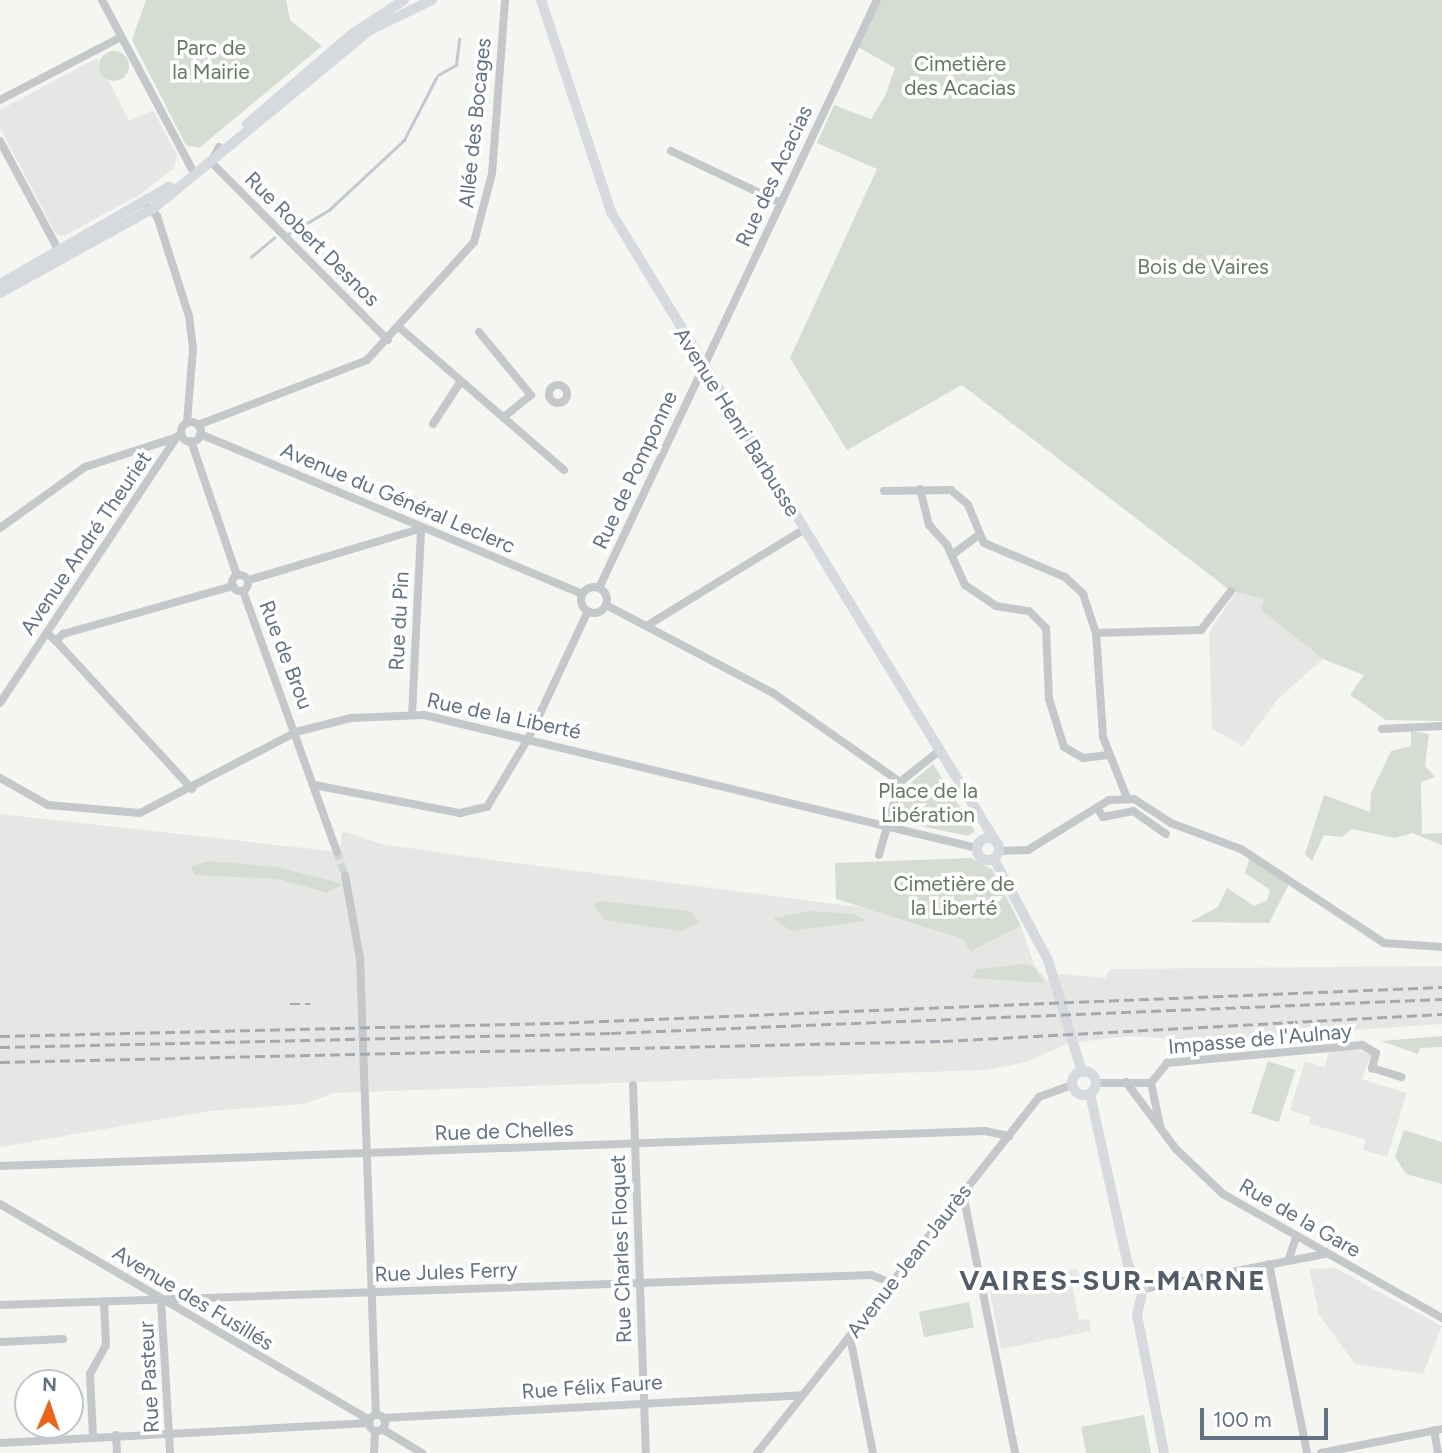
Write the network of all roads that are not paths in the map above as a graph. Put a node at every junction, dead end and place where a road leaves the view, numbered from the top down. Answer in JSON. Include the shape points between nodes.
{"nodes":[{"id":1,"x":102,"y":0,"type":"edge"},
{"id":2,"x":505,"y":0,"type":"edge"},
{"id":3,"x":541,"y":0,"type":"edge"},
{"id":4,"x":877,"y":0,"type":"edge"},
{"id":5,"x":399,"y":1,"type":"edge"},
{"id":6,"x":422,"y":1,"type":"edge"},
{"id":7,"x":121,"y":37,"type":"junction"},
{"id":8,"x":0,"y":100,"type":"edge"},
{"id":9,"x":265,"y":109,"type":"junction"},
{"id":10,"x":257,"y":125,"type":"junction"},
{"id":11,"x":0,"y":141,"type":"edge"},
{"id":12,"x":219,"y":147,"type":"junction"},
{"id":13,"x":671,"y":150,"type":"dead end"},
{"id":14,"x":211,"y":162,"type":"junction"},
{"id":15,"x":192,"y":169,"type":"junction"},
{"id":16,"x":781,"y":203,"type":"junction"},
{"id":17,"x":149,"y":206,"type":"junction"},
{"id":18,"x":59,"y":251,"type":"junction"},
{"id":19,"x":1,"y":289,"type":"edge"},
{"id":20,"x":400,"y":328,"type":"junction"},
{"id":21,"x":479,"y":332,"type":"dead end"},
{"id":22,"x":388,"y":340,"type":"junction"},
{"id":23,"x":703,"y":368,"type":"junction"},
{"id":24,"x":461,"y":381,"type":"junction"},
{"id":25,"x":549,"y":394,"type":"dead end"},
{"id":26,"x":531,"y":395,"type":"junction"},
{"id":27,"x":504,"y":417,"type":"junction"},
{"id":28,"x":187,"y":423,"type":"junction"},
{"id":29,"x":433,"y":424,"type":"dead end"},
{"id":30,"x":199,"y":430,"type":"junction"},
{"id":31,"x":180,"y":436,"type":"junction"},
{"id":32,"x":191,"y":441,"type":"junction"},
{"id":33,"x":564,"y":470,"type":"dead end"},
{"id":34,"x":920,"y":489,"type":"junction"},
{"id":35,"x":884,"y":491,"type":"dead end"},
{"id":36,"x":0,"y":528,"type":"edge"},
{"id":37,"x":421,"y":529,"type":"junction"},
{"id":38,"x":803,"y":530,"type":"junction"},
{"id":39,"x":979,"y":536,"type":"junction"},
{"id":40,"x":952,"y":555,"type":"junction"},
{"id":41,"x":237,"y":575,"type":"junction"},
{"id":42,"x":249,"y":580,"type":"junction"},
{"id":43,"x":233,"y":586,"type":"junction"},
{"id":44,"x":599,"y":588,"type":"junction"},
{"id":45,"x":243,"y":591,"type":"junction"},
{"id":46,"x":1231,"y":591,"type":"dead end"},
{"id":47,"x":582,"y":594,"type":"junction"},
{"id":48,"x":606,"y":605,"type":"junction"},
{"id":49,"x":588,"y":611,"type":"junction"},
{"id":50,"x":648,"y":625,"type":"junction"},
{"id":51,"x":47,"y":633,"type":"junction"},
{"id":52,"x":1096,"y":633,"type":"junction"},
{"id":53,"x":56,"y":641,"type":"junction"},
{"id":54,"x":0,"y":703,"type":"edge"},
{"id":55,"x":412,"y":715,"type":"junction"},
{"id":56,"x":1442,"y":726,"type":"edge"},
{"id":57,"x":1382,"y":729,"type":"dead end"},
{"id":58,"x":296,"y":732,"type":"junction"},
{"id":59,"x":529,"y":737,"type":"junction"},
{"id":60,"x":939,"y":751,"type":"junction"},
{"id":61,"x":1108,"y":755,"type":"junction"},
{"id":62,"x":0,"y":778,"type":"edge"},
{"id":63,"x":900,"y":782,"type":"junction"},
{"id":64,"x":314,"y":785,"type":"junction"},
{"id":65,"x":192,"y":789,"type":"junction"},
{"id":66,"x":1127,"y":798,"type":"junction"},
{"id":67,"x":1097,"y":808,"type":"junction"},
{"id":68,"x":883,"y":825,"type":"junction"},
{"id":69,"x":1166,"y":834,"type":"dead end"},
{"id":70,"x":984,"y":842,"type":"junction"},
{"id":71,"x":337,"y":852,"type":"tunnel mouth"},
{"id":72,"x":880,"y":855,"type":"dead end"},
{"id":73,"x":997,"y":855,"type":"junction"},
{"id":74,"x":345,"y":875,"type":"tunnel mouth"},
{"id":75,"x":1442,"y":947,"type":"edge"},
{"id":76,"x":1082,"y":1072,"type":"junction"},
{"id":77,"x":1402,"y":1077,"type":"dead end"},
{"id":78,"x":1126,"y":1082,"type":"junction"},
{"id":79,"x":1096,"y":1083,"type":"junction"},
{"id":80,"x":1151,"y":1083,"type":"junction"},
{"id":81,"x":633,"y":1085,"type":"dead end"},
{"id":82,"x":1072,"y":1085,"type":"junction"},
{"id":83,"x":1090,"y":1094,"type":"junction"},
{"id":84,"x":1160,"y":1125,"type":"junction"},
{"id":85,"x":1009,"y":1136,"type":"junction"},
{"id":86,"x":635,"y":1143,"type":"junction"},
{"id":87,"x":366,"y":1153,"type":"junction"},
{"id":88,"x":0,"y":1166,"type":"edge"},
{"id":89,"x":963,"y":1194,"type":"junction"},
{"id":90,"x":0,"y":1204,"type":"edge"},
{"id":91,"x":1296,"y":1238,"type":"junction"},
{"id":92,"x":1325,"y":1254,"type":"junction"},
{"id":93,"x":1288,"y":1261,"type":"junction"},
{"id":94,"x":1269,"y":1264,"type":"junction"},
{"id":95,"x":640,"y":1283,"type":"junction"},
{"id":96,"x":892,"y":1283,"type":"junction"},
{"id":97,"x":1143,"y":1289,"type":"junction"},
{"id":98,"x":371,"y":1292,"type":"junction"},
{"id":99,"x":161,"y":1300,"type":"junction"},
{"id":100,"x":104,"y":1301,"type":"junction"},
{"id":101,"x":0,"y":1305,"type":"edge"},
{"id":102,"x":1442,"y":1318,"type":"edge"},
{"id":103,"x":850,"y":1337,"type":"junction"},
{"id":104,"x":63,"y":1339,"type":"dead end"},
{"id":105,"x":0,"y":1342,"type":"edge"},
{"id":106,"x":802,"y":1395,"type":"junction"},
{"id":107,"x":644,"y":1401,"type":"junction"},
{"id":108,"x":374,"y":1419,"type":"junction"},
{"id":109,"x":378,"y":1430,"type":"junction"},
{"id":110,"x":1438,"y":1430,"type":"edge"},
{"id":111,"x":169,"y":1432,"type":"junction"},
{"id":112,"x":116,"y":1435,"type":"junction"},
{"id":113,"x":93,"y":1437,"type":"junction"},
{"id":114,"x":0,"y":1443,"type":"edge"},
{"id":115,"x":117,"y":1453,"type":"edge"},
{"id":116,"x":170,"y":1453,"type":"edge"},
{"id":117,"x":374,"y":1453,"type":"edge"},
{"id":118,"x":422,"y":1453,"type":"edge"},
{"id":119,"x":646,"y":1453,"type":"edge"},
{"id":120,"x":757,"y":1453,"type":"edge"},
{"id":121,"x":873,"y":1453,"type":"edge"},
{"id":122,"x":1015,"y":1453,"type":"edge"},
{"id":123,"x":1164,"y":1453,"type":"edge"},
{"id":124,"x":1307,"y":1453,"type":"edge"},
{"id":125,"x":1321,"y":1453,"type":"edge"},
{"id":126,"x":1438,"y":1453,"type":"edge"}],
"edges":[{"from":1,"to":7,"type":"street"},
{"from":2,"to":20,"type":"street","name":"Allée des Bocages","via":[[492,174],[479,233]]},
{"from":3,"to":23,"type":"main road","name":"Avenue Henri Barbusse","via":[[611,212]]},
{"from":4,"to":16,"type":"street","name":"Rue des Acacias"},
{"from":5,"to":9,"type":"main road"},
{"from":6,"to":10,"type":"main road","via":[[373,28]]},
{"from":7,"to":8,"type":"street"},
{"from":7,"to":15,"type":"street"},
{"from":9,"to":10,"type":"street"},
{"from":9,"to":12,"type":"main road"},
{"from":10,"to":14,"type":"main road"},
{"from":11,"to":18,"type":"street"},
{"from":12,"to":14,"type":"street"},
{"from":12,"to":15,"type":"main road"},
{"from":13,"to":16,"type":"street"},
{"from":14,"to":17,"type":"main road"},
{"from":14,"to":22,"type":"street","name":"Rue Robert Desnos"},
{"from":15,"to":17,"type":"main road"},
{"from":16,"to":23,"type":"street","name":"Rue des Acacias"},
{"from":17,"to":18,"type":"main road"},
{"from":17,"to":19,"type":"main road"},
{"from":17,"to":28,"type":"street","name":"Avenue André Theuriet","via":[[192,337]]},
{"from":18,"to":19,"type":"main road"},
{"from":20,"to":22,"type":"street","name":"Allée des Bocages"},
{"from":20,"to":24,"type":"street"},
{"from":21,"to":26,"type":"street"},
{"from":22,"to":30,"type":"street","name":"Allée des Bocages","via":[[367,360]]},
{"from":23,"to":38,"type":"main road","name":"Avenue Henri Barbusse"},
{"from":23,"to":44,"type":"street","name":"Rue de Pomponne"},
{"from":24,"to":27,"type":"street"},
{"from":24,"to":29,"type":"street"},
{"from":25,"to":26,"type":"street"},
{"from":26,"to":27,"type":"street"},
{"from":27,"to":33,"type":"street"},
{"from":28,"to":30,"type":"street","name":"Avenue du Général Leclerc"},
{"from":28,"to":31,"type":"street","name":"Avenue André Theuriet"},
{"from":30,"to":32,"type":"street","name":"Allée des Bocages"},
{"from":30,"to":37,"type":"street","name":"Avenue du Général Leclerc"},
{"from":31,"to":32,"type":"street"},
{"from":31,"to":36,"type":"street","via":[[85,467]]},
{"from":31,"to":51,"type":"street","name":"Avenue André Theuriet"},
{"from":32,"to":41,"type":"street"},
{"from":34,"to":35,"type":"street"},
{"from":34,"to":39,"type":"street","via":[[958,494]]},
{"from":34,"to":40,"type":"street","via":[[929,524]]},
{"from":37,"to":42,"type":"street"},
{"from":37,"to":47,"type":"street","name":"Avenue du Général Leclerc"},
{"from":37,"to":55,"type":"street","name":"Rue du Pin"},
{"from":38,"to":50,"type":"street"},
{"from":38,"to":60,"type":"main road","name":"Avenue Henri Barbusse"},
{"from":39,"to":40,"type":"street"},
{"from":39,"to":52,"type":"street","via":[[1000,554],[1075,584]]},
{"from":40,"to":61,"type":"street","via":[[960,578],[976,596],[1041,620],[1049,699],[1060,740],[1083,758]]},
{"from":41,"to":42,"type":"street"},
{"from":41,"to":43,"type":"street"},
{"from":42,"to":45,"type":"street"},
{"from":43,"to":45,"type":"street"},
{"from":43,"to":53,"type":"street","via":[[63,634]]},
{"from":44,"to":47,"type":"street"},
{"from":44,"to":48,"type":"street"},
{"from":45,"to":58,"type":"street","name":"Rue de Brou"},
{"from":46,"to":52,"type":"street","via":[[1201,630]]},
{"from":47,"to":49,"type":"street"},
{"from":48,"to":49,"type":"street"},
{"from":48,"to":50,"type":"street"},
{"from":49,"to":59,"type":"street"},
{"from":50,"to":63,"type":"street","via":[[773,692]]},
{"from":51,"to":53,"type":"street"},
{"from":51,"to":54,"type":"street","name":"Avenue André Theuriet"},
{"from":52,"to":61,"type":"street"},
{"from":53,"to":65,"type":"street"},
{"from":55,"to":58,"type":"street","name":"Rue de la Liberté","via":[[351,718]]},
{"from":55,"to":59,"type":"street","name":"Rue de la Liberté"},
{"from":56,"to":57,"type":"street"},
{"from":58,"to":64,"type":"street","name":"Rue de Brou"},
{"from":58,"to":65,"type":"street","name":"Rue de la Liberté"},
{"from":59,"to":64,"type":"street","via":[[494,800],[476,812]]},
{"from":59,"to":68,"type":"street","name":"Rue de la Liberté"},
{"from":60,"to":63,"type":"street"},
{"from":60,"to":70,"type":"main road","name":"Avenue Henri Barbusse","via":[[983,821]]},
{"from":61,"to":66,"type":"street"},
{"from":62,"to":65,"type":"street","name":"Rue de la Liberté","via":[[48,805],[117,813],[147,812]]},
{"from":63,"to":68,"type":"street"},
{"from":64,"to":71,"type":"street","name":"Rue de Brou"},
{"from":66,"to":67,"type":"street"},
{"from":66,"to":75,"type":"street","via":[[1171,823],[1241,849],[1384,943]]},
{"from":67,"to":69,"type":"street","via":[[1103,817],[1133,811]]},
{"from":67,"to":73,"type":"street","via":[[1028,850]]},
{"from":68,"to":70,"type":"street","name":"Rue de la Liberté"},
{"from":68,"to":72,"type":"street"},
{"from":70,"to":73,"type":"main road"},
{"from":70,"to":73,"type":"main road","via":[[981,858]]},
{"from":73,"to":76,"type":"main road","via":[[1056,983]]},
{"from":74,"to":87,"type":"street","via":[[360,958]]},
{"from":76,"to":79,"type":"main road"},
{"from":76,"to":82,"type":"main road"},
{"from":77,"to":80,"type":"street","name":"Impasse de l'Aulnay","via":[[1372,1068],[1376,1054],[1362,1045],[1167,1063]]},
{"from":78,"to":79,"type":"street"},
{"from":78,"to":80,"type":"street"},
{"from":78,"to":84,"type":"street","name":"Rue de la Gare"},
{"from":79,"to":83,"type":"main road"},
{"from":80,"to":84,"type":"street","name":"Rue de la Gare"},
{"from":81,"to":86,"type":"street","name":"Rue Charles Floquet"},
{"from":82,"to":83,"type":"main road","via":[[1079,1095]]},
{"from":82,"to":85,"type":"street","name":"Avenue Jean Jaurès","via":[[1044,1092]]},
{"from":83,"to":97,"type":"main road","via":[[1128,1265]]},
{"from":84,"to":91,"type":"street","name":"Rue de la Gare","via":[[1205,1179]]},
{"from":85,"to":86,"type":"street","name":"Rue de Chelles","via":[[985,1131]]},
{"from":85,"to":89,"type":"street","name":"Avenue Jean Jaurès"},
{"from":86,"to":87,"type":"street","name":"Rue de Chelles"},
{"from":86,"to":95,"type":"street","name":"Rue Charles Floquet"},
{"from":87,"to":88,"type":"street","name":"Rue de Chelles"},
{"from":87,"to":98,"type":"street"},
{"from":89,"to":96,"type":"street","name":"Avenue Jean Jaurès"},
{"from":89,"to":122,"type":"street"},
{"from":90,"to":99,"type":"street","name":"Avenue des Fusillés"},
{"from":91,"to":92,"type":"street","name":"Rue de la Gare"},
{"from":91,"to":93,"type":"street"},
{"from":92,"to":93,"type":"street"},
{"from":92,"to":102,"type":"street","name":"Rue de la Gare"},
{"from":93,"to":94,"type":"street"},
{"from":94,"to":97,"type":"street"},
{"from":94,"to":124,"type":"street"},
{"from":95,"to":96,"type":"street","name":"Rue Jules Ferry","via":[[871,1275]]},
{"from":95,"to":98,"type":"street","name":"Rue Jules Ferry"},
{"from":95,"to":107,"type":"street","name":"Rue Charles Floquet"},
{"from":96,"to":103,"type":"street","name":"Avenue Jean Jaurès"},
{"from":97,"to":123,"type":"main road","via":[[1137,1315]]},
{"from":98,"to":99,"type":"street","name":"Rue Jules Ferry"},
{"from":98,"to":108,"type":"street"},
{"from":99,"to":100,"type":"street","name":"Rue Jules Ferry"},
{"from":99,"to":108,"type":"street","name":"Avenue des Fusillés"},
{"from":99,"to":111,"type":"street","name":"Rue Pasteur"},
{"from":100,"to":101,"type":"street","name":"Rue Jules Ferry"},
{"from":100,"to":113,"type":"street","via":[[106,1345],[90,1374]]},
{"from":103,"to":106,"type":"street","name":"Avenue Jean Jaurès"},
{"from":103,"to":121,"type":"street"},
{"from":104,"to":105,"type":"street"},
{"from":106,"to":107,"type":"street","name":"Rue Félix Faure"},
{"from":106,"to":120,"type":"street","name":"Avenue Jean Jaurès"},
{"from":107,"to":108,"type":"street","name":"Rue Félix Faure"},
{"from":107,"to":119,"type":"street","name":"Rue Charles Floquet"},
{"from":108,"to":109,"type":"street"},
{"from":108,"to":109,"type":"street"},
{"from":108,"to":111,"type":"street","name":"Rue Félix Faure"},
{"from":109,"to":117,"type":"street"},
{"from":109,"to":118,"type":"street"},
{"from":110,"to":125,"type":"street"},
{"from":110,"to":126,"type":"street"},
{"from":111,"to":112,"type":"street","name":"Rue Félix Faure"},
{"from":111,"to":116,"type":"street","name":"Rue Pasteur"},
{"from":112,"to":113,"type":"street","name":"Rue Félix Faure"},
{"from":112,"to":115,"type":"street"},
{"from":113,"to":114,"type":"street","name":"Rue Félix Faure"}]}
